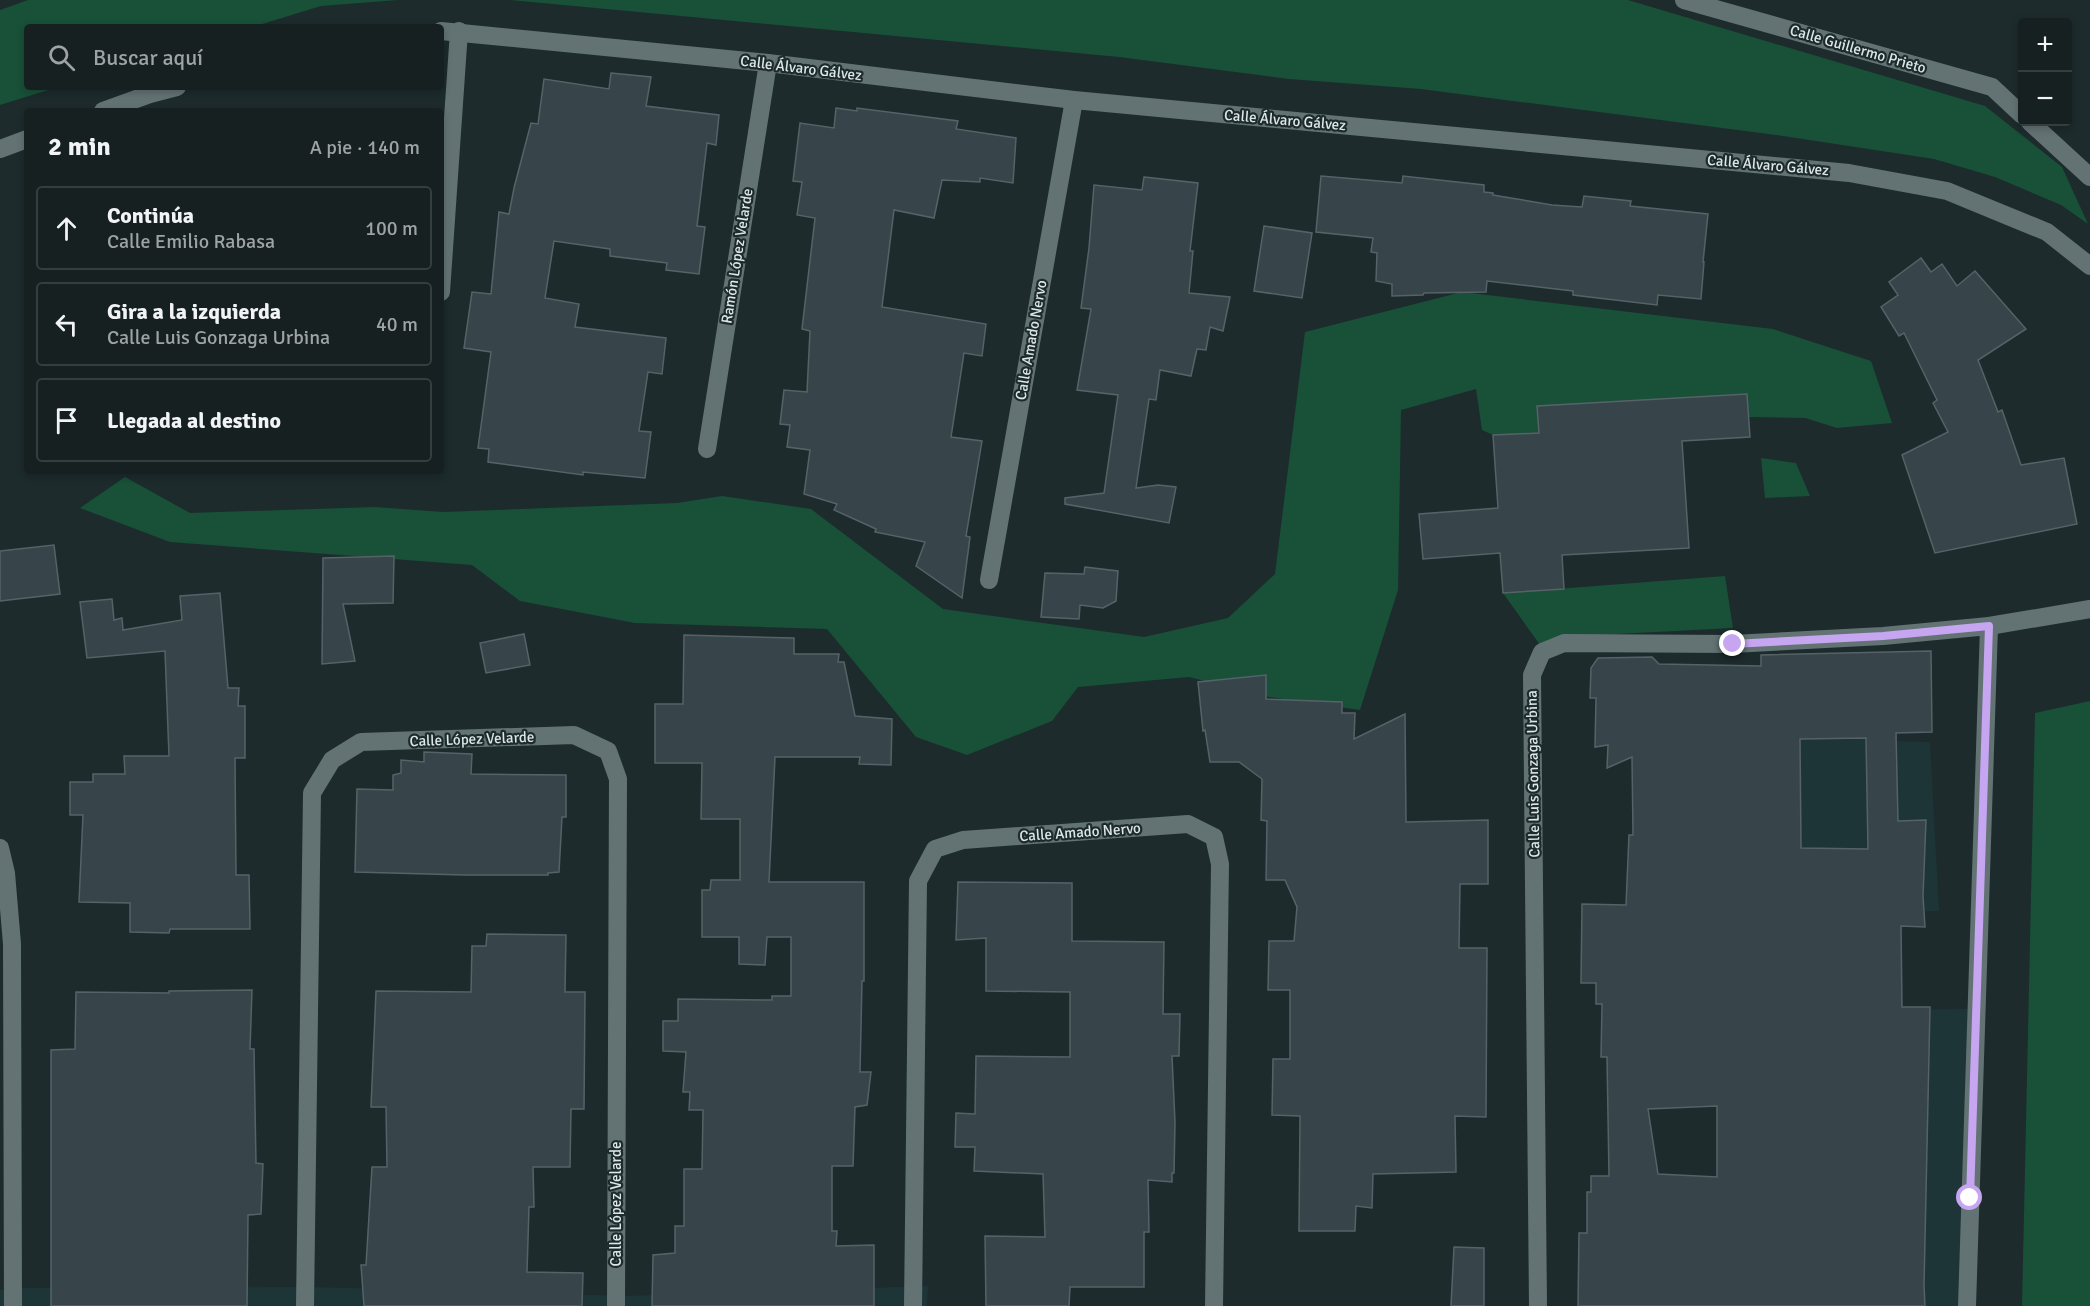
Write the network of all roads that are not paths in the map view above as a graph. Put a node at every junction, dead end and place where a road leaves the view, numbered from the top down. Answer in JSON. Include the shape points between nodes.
{"nodes":[{"id":1,"x":1684,"y":0,"type":"edge"},
{"id":2,"x":444,"y":31,"type":"edge"},
{"id":3,"x":459,"y":32,"type":"junction"},
{"id":4,"x":768,"y":63,"type":"junction"},
{"id":5,"x":171,"y":90,"type":"edge"},
{"id":6,"x":1074,"y":100,"type":"junction"},
{"id":7,"x":149,"y":102,"type":"edge"},
{"id":8,"x":118,"y":108,"type":"edge"},
{"id":9,"x":2018,"y":111,"type":"edge"},
{"id":10,"x":2034,"y":126,"type":"edge"},
{"id":11,"x":24,"y":140,"type":"edge"},
{"id":12,"x":0,"y":149,"type":"edge"},
{"id":13,"x":2090,"y":177,"type":"edge"},
{"id":14,"x":444,"y":249,"type":"edge"},
{"id":15,"x":2090,"y":266,"type":"edge"},
{"id":16,"x":707,"y":449,"type":"dead end"},
{"id":17,"x":988,"y":580,"type":"dead end"},
{"id":18,"x":2090,"y":609,"type":"edge"},
{"id":19,"x":1989,"y":626,"type":"junction"},
{"id":20,"x":0,"y":848,"type":"edge"},
{"id":21,"x":3,"y":874,"type":"edge"},
{"id":22,"x":13,"y":1306,"type":"edge"},
{"id":23,"x":305,"y":1306,"type":"edge"},
{"id":24,"x":616,"y":1306,"type":"edge"},
{"id":25,"x":913,"y":1306,"type":"edge"},
{"id":26,"x":1214,"y":1306,"type":"edge"},
{"id":27,"x":1538,"y":1306,"type":"edge"},
{"id":28,"x":1967,"y":1306,"type":"edge"}],
"edges":[{"from":1,"to":9,"type":"street","name":"Calle Guillermo Prieto","via":[[1992,87]]},
{"from":2,"to":3,"type":"street","name":"Calle Álvaro Gálvez"},
{"from":3,"to":4,"type":"street","name":"Calle Álvaro Gálvez"},
{"from":3,"to":14,"type":"street"},
{"from":4,"to":6,"type":"street","name":"Calle Álvaro Gálvez"},
{"from":4,"to":16,"type":"street","name":"Ramón López Velarde"},
{"from":5,"to":7,"type":"street"},
{"from":6,"to":15,"type":"street","name":"Calle Álvaro Gálvez","via":[[1850,173],[1947,190],[2047,232]]},
{"from":6,"to":17,"type":"street","name":"Calle Amado Nervo"},
{"from":7,"to":8,"type":"street"},
{"from":10,"to":13,"type":"street"},
{"from":11,"to":12,"type":"street"},
{"from":18,"to":19,"type":"street","name":"Calle Luis Gonzaga Urbina"},
{"from":19,"to":27,"type":"street","name":"Calle Luis Gonzaga Urbina","via":[[1733,644],[1564,643],[1542,652],[1532,675]]},
{"from":19,"to":28,"type":"street"},
{"from":20,"to":21,"type":"street"},
{"from":21,"to":22,"type":"street","via":[[12,944]]},
{"from":23,"to":24,"type":"street","name":"Calle López Velarde","via":[[312,794],[332,760],[361,742],[573,735],[608,752],[618,779]]},
{"from":25,"to":26,"type":"street","name":"Calle Amado Nervo","via":[[918,881],[935,849],[963,840],[1188,824],[1214,837],[1220,864]]}]}
